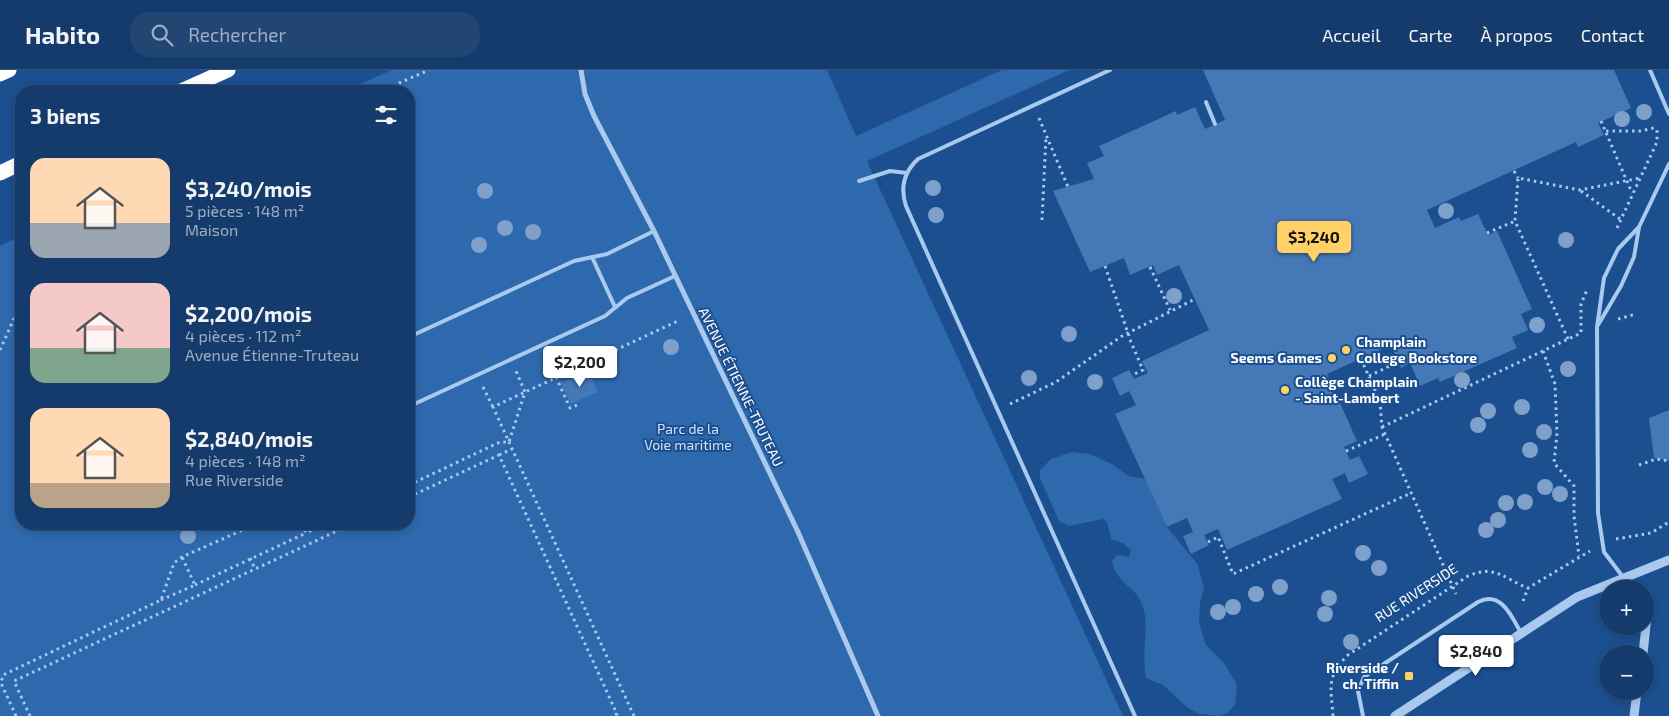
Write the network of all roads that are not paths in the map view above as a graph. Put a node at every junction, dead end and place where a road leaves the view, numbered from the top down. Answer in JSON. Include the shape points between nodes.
{"nodes":[{"id":1,"x":9,"y":70,"type":"edge"},
{"id":2,"x":228,"y":70,"type":"edge"},
{"id":3,"x":581,"y":70,"type":"edge"},
{"id":4,"x":1110,"y":70,"type":"edge"},
{"id":5,"x":1650,"y":70,"type":"edge"},
{"id":6,"x":0,"y":74,"type":"edge"},
{"id":7,"x":194,"y":85,"type":"edge"},
{"id":8,"x":1206,"y":102,"type":"dead end"},
{"id":9,"x":1669,"y":114,"type":"edge"},
{"id":10,"x":1215,"y":124,"type":"dead end"},
{"id":11,"x":1669,"y":164,"type":"edge"},
{"id":12,"x":15,"y":166,"type":"edge"},
{"id":13,"x":907,"y":172,"type":"junction"},
{"id":14,"x":0,"y":173,"type":"edge"},
{"id":15,"x":859,"y":181,"type":"dead end"},
{"id":16,"x":1639,"y":227,"type":"junction"},
{"id":17,"x":654,"y":231,"type":"junction"},
{"id":18,"x":592,"y":257,"type":"junction"},
{"id":19,"x":675,"y":276,"type":"junction"},
{"id":20,"x":615,"y":308,"type":"junction"},
{"id":21,"x":1597,"y":327,"type":"junction"},
{"id":22,"x":415,"y":334,"type":"edge"},
{"id":23,"x":415,"y":404,"type":"edge"},
{"id":24,"x":1669,"y":560,"type":"edge"},
{"id":25,"x":1624,"y":579,"type":"junction"},
{"id":26,"x":1522,"y":633,"type":"junction"},
{"id":27,"x":1636,"y":700,"type":"edge"},
{"id":28,"x":878,"y":716,"type":"edge"},
{"id":29,"x":1135,"y":716,"type":"edge"},
{"id":30,"x":1362,"y":716,"type":"edge"},
{"id":31,"x":1395,"y":716,"type":"edge"},
{"id":32,"x":1634,"y":716,"type":"edge"}],
"edges":[{"from":1,"to":6,"type":"highway"},
{"from":2,"to":7,"type":"highway"},
{"from":3,"to":17,"type":"street","name":"AVENUE ÉTIENNE-TRUTEAU","via":[[585,94],[594,116]]},
{"from":4,"to":13,"type":"lane","via":[[924,155]]},
{"from":5,"to":9,"type":"lane"},
{"from":8,"to":10,"type":"lane"},
{"from":11,"to":16,"type":"lane"},
{"from":12,"to":14,"type":"highway"},
{"from":13,"to":15,"type":"lane","via":[[890,171]]},
{"from":13,"to":29,"type":"lane","via":[[903,191],[906,206]]},
{"from":16,"to":21,"type":"lane","via":[[1634,256]]},
{"from":16,"to":21,"type":"lane","via":[[1618,249],[1604,278]]},
{"from":17,"to":18,"type":"lane","via":[[607,254]]},
{"from":17,"to":19,"type":"street","name":"AVENUE ÉTIENNE-TRUTEAU"},
{"from":18,"to":20,"type":"lane"},
{"from":18,"to":22,"type":"lane","via":[[574,261]]},
{"from":19,"to":20,"type":"lane","via":[[627,298]]},
{"from":19,"to":28,"type":"street","name":"AVENUE ÉTIENNE-TRUTEAU","via":[[798,532]]},
{"from":20,"to":23,"type":"lane","via":[[605,316]]},
{"from":21,"to":25,"type":"lane","via":[[1600,529],[1604,552]]},
{"from":24,"to":25,"type":"street"},
{"from":25,"to":26,"type":"street","via":[[1577,597]]},
{"from":26,"to":30,"type":"lane","via":[[1500,602],[1487,599],[1478,602],[1364,677],[1358,691]]},
{"from":26,"to":31,"type":"street"},
{"from":27,"to":32,"type":"street"}]}
